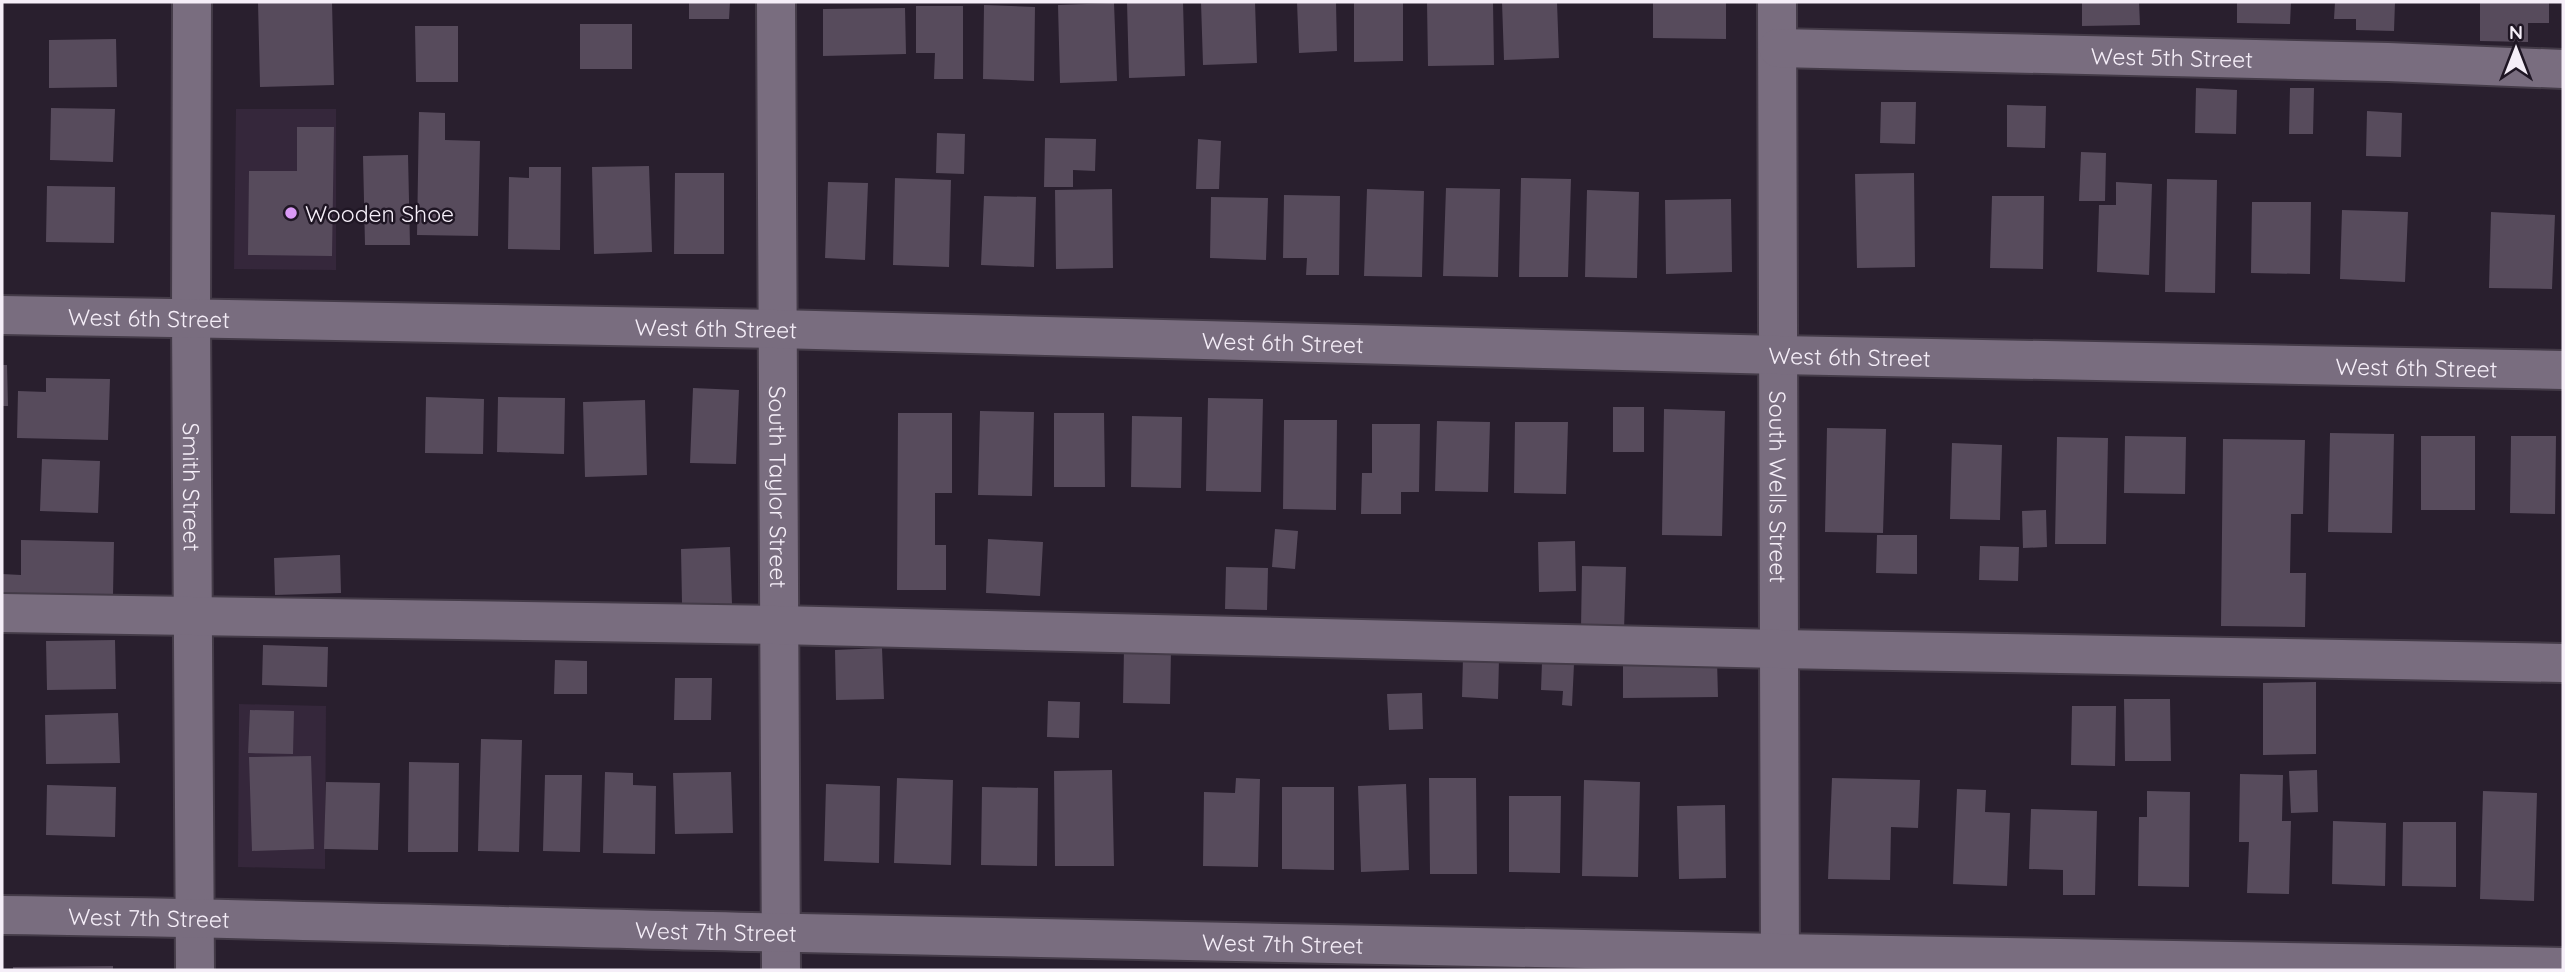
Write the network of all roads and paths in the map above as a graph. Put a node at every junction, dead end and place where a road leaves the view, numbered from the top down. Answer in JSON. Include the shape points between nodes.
{"nodes":[{"id":1,"x":192,"y":2,"type":"edge"},
{"id":2,"x":776,"y":2,"type":"edge"},
{"id":3,"x":1777,"y":2,"type":"edge"},
{"id":4,"x":1778,"y":48,"type":"junction"},
{"id":5,"x":2563,"y":69,"type":"edge"},
{"id":6,"x":2,"y":314,"type":"edge"},
{"id":7,"x":191,"y":316,"type":"junction"},
{"id":8,"x":777,"y":329,"type":"junction"},
{"id":9,"x":1779,"y":355,"type":"junction"},
{"id":10,"x":2563,"y":370,"type":"edge"},
{"id":11,"x":2,"y":613,"type":"edge"},
{"id":12,"x":192,"y":614,"type":"junction"},
{"id":13,"x":778,"y":625,"type":"junction"},
{"id":14,"x":1779,"y":649,"type":"junction"},
{"id":15,"x":2563,"y":663,"type":"edge"},
{"id":16,"x":2,"y":915,"type":"edge"},
{"id":17,"x":195,"y":917,"type":"junction"},
{"id":18,"x":781,"y":952,"type":"edge"},
{"id":19,"x":1780,"y":962,"type":"edge"},
{"id":20,"x":2563,"y":967,"type":"edge"},
{"id":21,"x":195,"y":970,"type":"edge"}],
"edges":[{"from":1,"to":7,"type":"street","name":"Smith Street"},
{"from":2,"to":8,"type":"street","name":"South Taylor Street"},
{"from":3,"to":4,"type":"street","name":"South Wells Street"},
{"from":4,"to":5,"type":"street","name":"West 5th Street"},
{"from":4,"to":9,"type":"street","name":"South Wells Street"},
{"from":6,"to":7,"type":"street","name":"West 6th Street"},
{"from":7,"to":8,"type":"street","name":"West 6th Street"},
{"from":7,"to":12,"type":"street","name":"Smith Street"},
{"from":8,"to":9,"type":"street","name":"West 6th Street"},
{"from":8,"to":13,"type":"street","name":"South Taylor Street"},
{"from":9,"to":10,"type":"street","name":"West 6th Street"},
{"from":9,"to":14,"type":"street","name":"South Wells Street"},
{"from":11,"to":12,"type":"street"},
{"from":12,"to":13,"type":"street"},
{"from":12,"to":17,"type":"street","name":"Smith Street"},
{"from":13,"to":14,"type":"street"},
{"from":13,"to":18,"type":"street","name":"South Taylor Street"},
{"from":14,"to":15,"type":"street"},
{"from":14,"to":19,"type":"street","name":"South Wells Street"},
{"from":16,"to":17,"type":"street","name":"West 7th Street"},
{"from":17,"to":18,"type":"street","name":"West 7th Street"},
{"from":17,"to":21,"type":"street","name":"Smith Street"},
{"from":18,"to":19,"type":"street","name":"West 7th Street"},
{"from":19,"to":20,"type":"street","name":"West 7th Street"}]}
